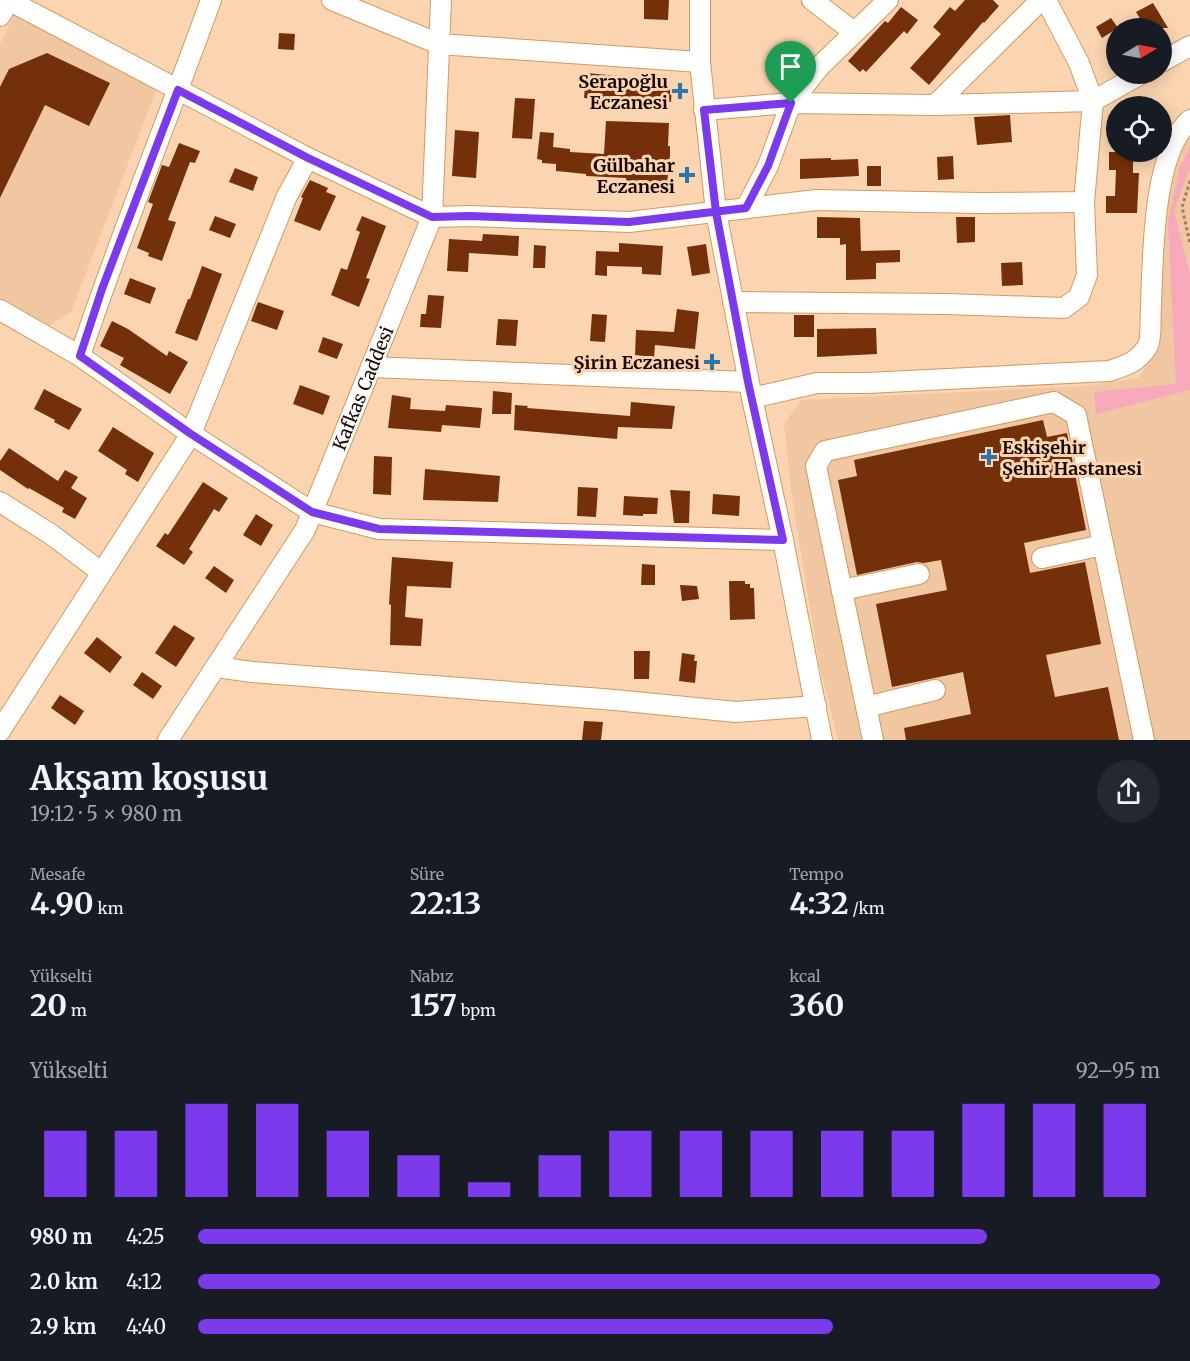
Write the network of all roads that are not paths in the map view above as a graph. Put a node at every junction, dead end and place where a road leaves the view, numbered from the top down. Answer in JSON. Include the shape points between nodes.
{"nodes":[{"id":1,"x":9,"y":0,"type":"edge"},
{"id":2,"x":210,"y":0,"type":"edge"},
{"id":3,"x":332,"y":0,"type":"edge"},
{"id":4,"x":441,"y":0,"type":"edge"},
{"id":5,"x":700,"y":0,"type":"edge"},
{"id":6,"x":812,"y":0,"type":"edge"},
{"id":7,"x":888,"y":0,"type":"edge"},
{"id":8,"x":1041,"y":0,"type":"edge"},
{"id":9,"x":1046,"y":0,"type":"edge"},
{"id":10,"x":0,"y":16,"type":"edge"},
{"id":11,"x":854,"y":32,"type":"junction"},
{"id":12,"x":439,"y":44,"type":"junction"},
{"id":13,"x":1190,"y":46,"type":"edge"},
{"id":14,"x":1172,"y":56,"type":"edge"},
{"id":15,"x":700,"y":62,"type":"junction"},
{"id":16,"x":1124,"y":84,"type":"edge"},
{"id":17,"x":178,"y":90,"type":"junction"},
{"id":18,"x":1093,"y":101,"type":"junction"},
{"id":19,"x":791,"y":103,"type":"junction"},
{"id":20,"x":934,"y":105,"type":"junction"},
{"id":21,"x":704,"y":110,"type":"junction"},
{"id":22,"x":1190,"y":120,"type":"edge"},
{"id":23,"x":308,"y":158,"type":"junction"},
{"id":24,"x":1084,"y":202,"type":"junction"},
{"id":25,"x":746,"y":208,"type":"junction"},
{"id":26,"x":716,"y":212,"type":"junction"},
{"id":27,"x":432,"y":217,"type":"junction"},
{"id":28,"x":733,"y":302,"type":"junction"},
{"id":29,"x":0,"y":310,"type":"edge"},
{"id":30,"x":80,"y":356,"type":"junction"},
{"id":31,"x":371,"y":366,"type":"junction"},
{"id":32,"x":750,"y":390,"type":"junction"},
{"id":33,"x":191,"y":434,"type":"junction"},
{"id":34,"x":0,"y":502,"type":"edge"},
{"id":35,"x":312,"y":512,"type":"junction"},
{"id":36,"x":783,"y":540,"type":"junction"},
{"id":37,"x":1103,"y":545,"type":"junction"},
{"id":38,"x":1042,"y":558,"type":"dead end"},
{"id":39,"x":101,"y":572,"type":"junction"},
{"id":40,"x":919,"y":574,"type":"dead end"},
{"id":41,"x":842,"y":590,"type":"junction"},
{"id":42,"x":216,"y":667,"type":"junction"},
{"id":43,"x":935,"y":690,"type":"dead end"},
{"id":44,"x":816,"y":706,"type":"junction"},
{"id":45,"x":866,"y":707,"type":"junction"},
{"id":46,"x":0,"y":731,"type":"edge"},
{"id":47,"x":168,"y":740,"type":"edge"},
{"id":48,"x":822,"y":740,"type":"edge"},
{"id":49,"x":873,"y":740,"type":"edge"},
{"id":50,"x":1144,"y":740,"type":"edge"}],
"edges":[{"from":1,"to":10,"type":"street"},
{"from":1,"to":17,"type":"street"},
{"from":2,"to":17,"type":"street"},
{"from":3,"to":12,"type":"street"},
{"from":4,"to":12,"type":"street","name":"Kafkas Caddesi"},
{"from":5,"to":15,"type":"street"},
{"from":6,"to":11,"type":"street"},
{"from":7,"to":11,"type":"street"},
{"from":8,"to":20,"type":"street"},
{"from":9,"to":18,"type":"street","via":[[1079,63]]},
{"from":11,"to":19,"type":"street"},
{"from":12,"to":15,"type":"street"},
{"from":12,"to":27,"type":"street","name":"Kafkas Caddesi"},
{"from":13,"to":14,"type":"street"},
{"from":15,"to":21,"type":"street"},
{"from":16,"to":18,"type":"street"},
{"from":17,"to":23,"type":"street"},
{"from":17,"to":30,"type":"street"},
{"from":18,"to":20,"type":"street"},
{"from":18,"to":24,"type":"street"},
{"from":19,"to":20,"type":"street"},
{"from":19,"to":21,"type":"street"},
{"from":19,"to":25,"type":"street","via":[[768,166]]},
{"from":21,"to":26,"type":"street"},
{"from":22,"to":32,"type":"street","via":[[1171,146],[1160,190],[1149,345],[1133,363],[1110,371],[818,383]]},
{"from":23,"to":27,"type":"street"},
{"from":23,"to":33,"type":"street","via":[[287,196]]},
{"from":24,"to":25,"type":"street","via":[[816,200]]},
{"from":24,"to":28,"type":"street","via":[[1087,275],[1079,297],[1064,308]]},
{"from":25,"to":26,"type":"street"},
{"from":26,"to":27,"type":"street","via":[[629,222]]},
{"from":26,"to":28,"type":"street"},
{"from":27,"to":31,"type":"street","name":"Kafkas Caddesi"},
{"from":28,"to":32,"type":"street"},
{"from":29,"to":30,"type":"street"},
{"from":30,"to":33,"type":"street"},
{"from":31,"to":32,"type":"street"},
{"from":31,"to":35,"type":"street","name":"Kafkas Caddesi"},
{"from":32,"to":36,"type":"street"},
{"from":33,"to":35,"type":"street"},
{"from":33,"to":39,"type":"street"},
{"from":34,"to":39,"type":"street"},
{"from":35,"to":36,"type":"street","via":[[379,529]]},
{"from":35,"to":42,"type":"street","name":"Kafkas Caddesi","via":[[305,530]]},
{"from":36,"to":44,"type":"street"},
{"from":37,"to":38,"type":"street"},
{"from":37,"to":41,"type":"street","via":[[1076,415],[1054,402],[825,451],[816,466]]},
{"from":37,"to":50,"type":"street"},
{"from":39,"to":46,"type":"street"},
{"from":40,"to":41,"type":"street"},
{"from":41,"to":45,"type":"street"},
{"from":42,"to":44,"type":"street","via":[[736,712]]},
{"from":42,"to":47,"type":"street","name":"Kafkas Caddesi"},
{"from":43,"to":45,"type":"street"},
{"from":44,"to":48,"type":"street"},
{"from":45,"to":49,"type":"street"}]}
